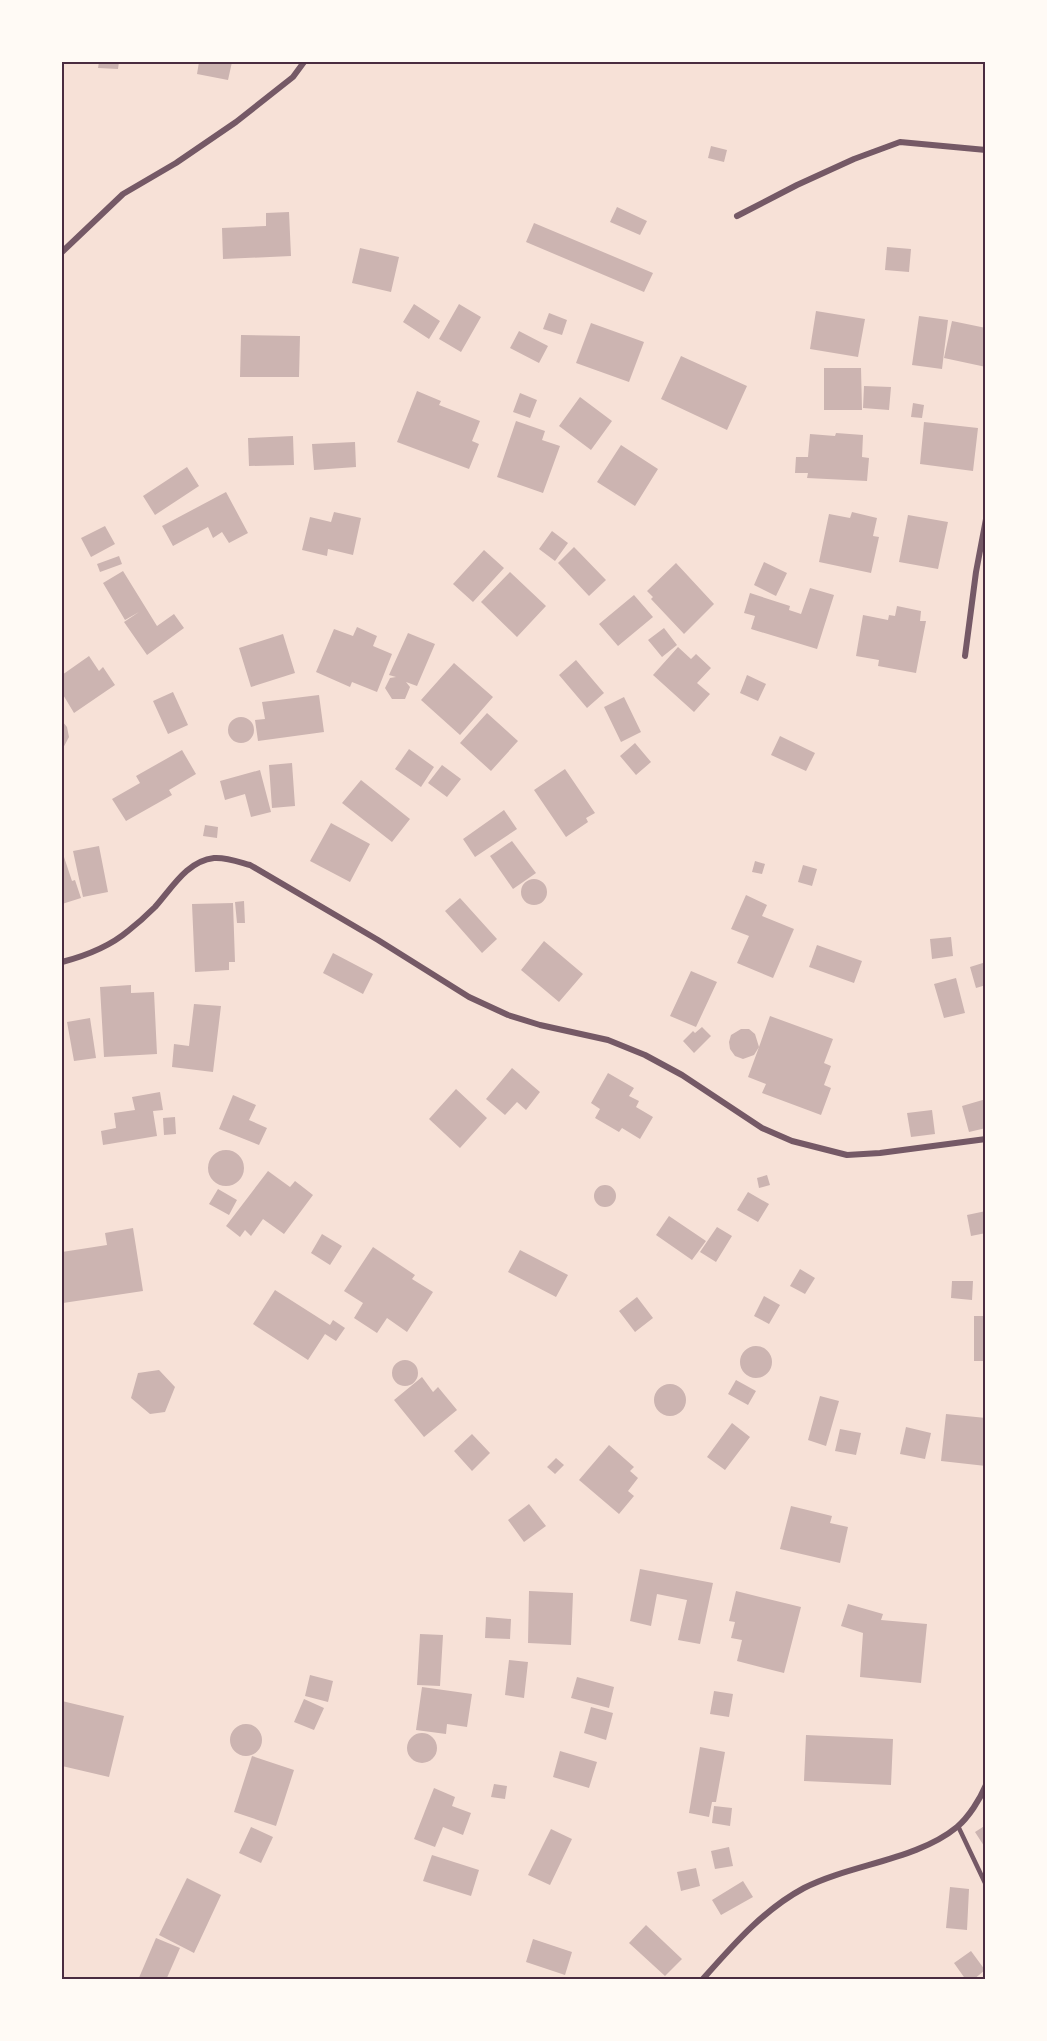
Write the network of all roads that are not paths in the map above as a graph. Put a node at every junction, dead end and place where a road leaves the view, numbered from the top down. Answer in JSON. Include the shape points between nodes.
{"nodes":[{"id":1,"x":304,"y":62,"type":"edge"},
{"id":2,"x":986,"y":150,"type":"edge"},
{"id":3,"x":737,"y":216,"type":"dead end"},
{"id":4,"x":62,"y":252,"type":"edge"},
{"id":5,"x":986,"y":519,"type":"edge"},
{"id":6,"x":965,"y":656,"type":"dead end"},
{"id":7,"x":62,"y":962,"type":"edge"},
{"id":8,"x":986,"y":1139,"type":"edge"},
{"id":9,"x":986,"y":1785,"type":"edge"},
{"id":10,"x":983,"y":1800,"type":"edge"},
{"id":11,"x":958,"y":1827,"type":"junction"},
{"id":12,"x":986,"y":1885,"type":"edge"},
{"id":13,"x":702,"y":1980,"type":"edge"}],
"edges":[{"from":1,"to":4,"type":"street","via":[[293,77],[236,122],[123,194]]},
{"from":2,"to":3,"type":"street","via":[[900,142],[844,164]]},
{"from":5,"to":6,"type":"street"},
{"from":7,"to":8,"type":"street","via":[[81,957],[126,933],[195,865],[213,858],[234,860],[250,865],[470,997],[508,1015],[608,1040],[645,1055],[762,1128],[792,1141],[847,1155]]},
{"from":9,"to":10,"type":"street"},
{"from":10,"to":11,"type":"street"},
{"from":11,"to":12,"type":"lane"},
{"from":11,"to":13,"type":"street","via":[[916,1849],[807,1887],[780,1903],[747,1931]]}]}
